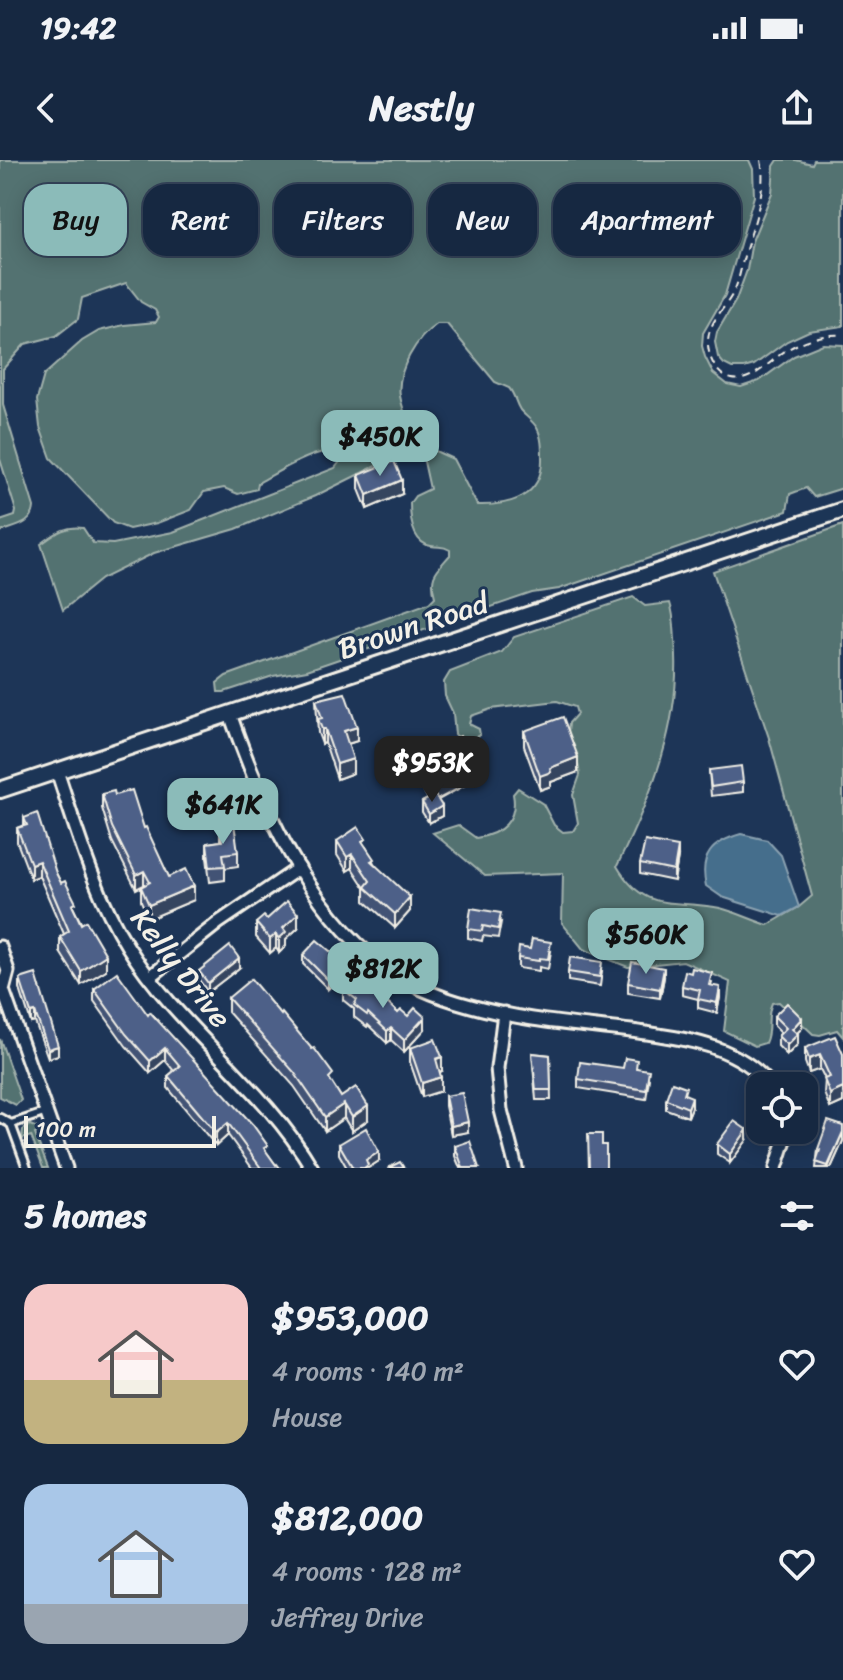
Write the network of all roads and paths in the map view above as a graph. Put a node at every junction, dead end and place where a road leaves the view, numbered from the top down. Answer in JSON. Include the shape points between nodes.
{"nodes":[{"id":1,"x":761,"y":160,"type":"edge"},
{"id":2,"x":843,"y":335,"type":"edge"},
{"id":3,"x":843,"y":510,"type":"edge"},
{"id":4,"x":230,"y":714,"type":"junction"},
{"id":5,"x":57,"y":771,"type":"junction"},
{"id":6,"x":0,"y":790,"type":"edge"},
{"id":7,"x":299,"y":868,"type":"junction"},
{"id":8,"x":0,"y":947,"type":"edge"},
{"id":9,"x":150,"y":977,"type":"junction"},
{"id":10,"x":2,"y":990,"type":"edge"},
{"id":11,"x":504,"y":1013,"type":"junction"},
{"id":12,"x":757,"y":1072,"type":"edge"},
{"id":13,"x":47,"y":1112,"type":"junction"},
{"id":14,"x":0,"y":1118,"type":"edge"},
{"id":15,"x":11,"y":1124,"type":"junction"},
{"id":16,"x":784,"y":1144,"type":"edge"},
{"id":17,"x":27,"y":1168,"type":"edge"},
{"id":18,"x":66,"y":1168,"type":"edge"},
{"id":19,"x":312,"y":1168,"type":"edge"},
{"id":20,"x":516,"y":1168,"type":"edge"},
{"id":21,"x":776,"y":1168,"type":"edge"}],
"edges":[{"from":1,"to":2,"type":"path","via":[[762,195],[734,291],[708,337],[712,361],[732,379],[745,377],[811,339]]},
{"from":3,"to":4,"type":"street","name":"Brown Road"},
{"from":4,"to":5,"type":"street","name":"Brown Road"},
{"from":4,"to":7,"type":"street","via":[[251,774]]},
{"from":5,"to":6,"type":"street","name":"Brown Road"},
{"from":5,"to":9,"type":"street","name":"Kelly Drive","via":[[103,903]]},
{"from":7,"to":9,"type":"street"},
{"from":7,"to":11,"type":"street","via":[[343,929],[384,967],[427,991]]},
{"from":8,"to":10,"type":"street","via":[[8,971]]},
{"from":9,"to":19,"type":"street","name":"Kelly Drive","via":[[279,1119]]},
{"from":10,"to":13,"type":"street"},
{"from":11,"to":12,"type":"street","via":[[699,1041]]},
{"from":11,"to":20,"type":"street","via":[[497,1068]]},
{"from":13,"to":15,"type":"lane"},
{"from":13,"to":18,"type":"street"},
{"from":14,"to":15,"type":"lane"},
{"from":15,"to":17,"type":"lane"},
{"from":16,"to":21,"type":"street"}]}
